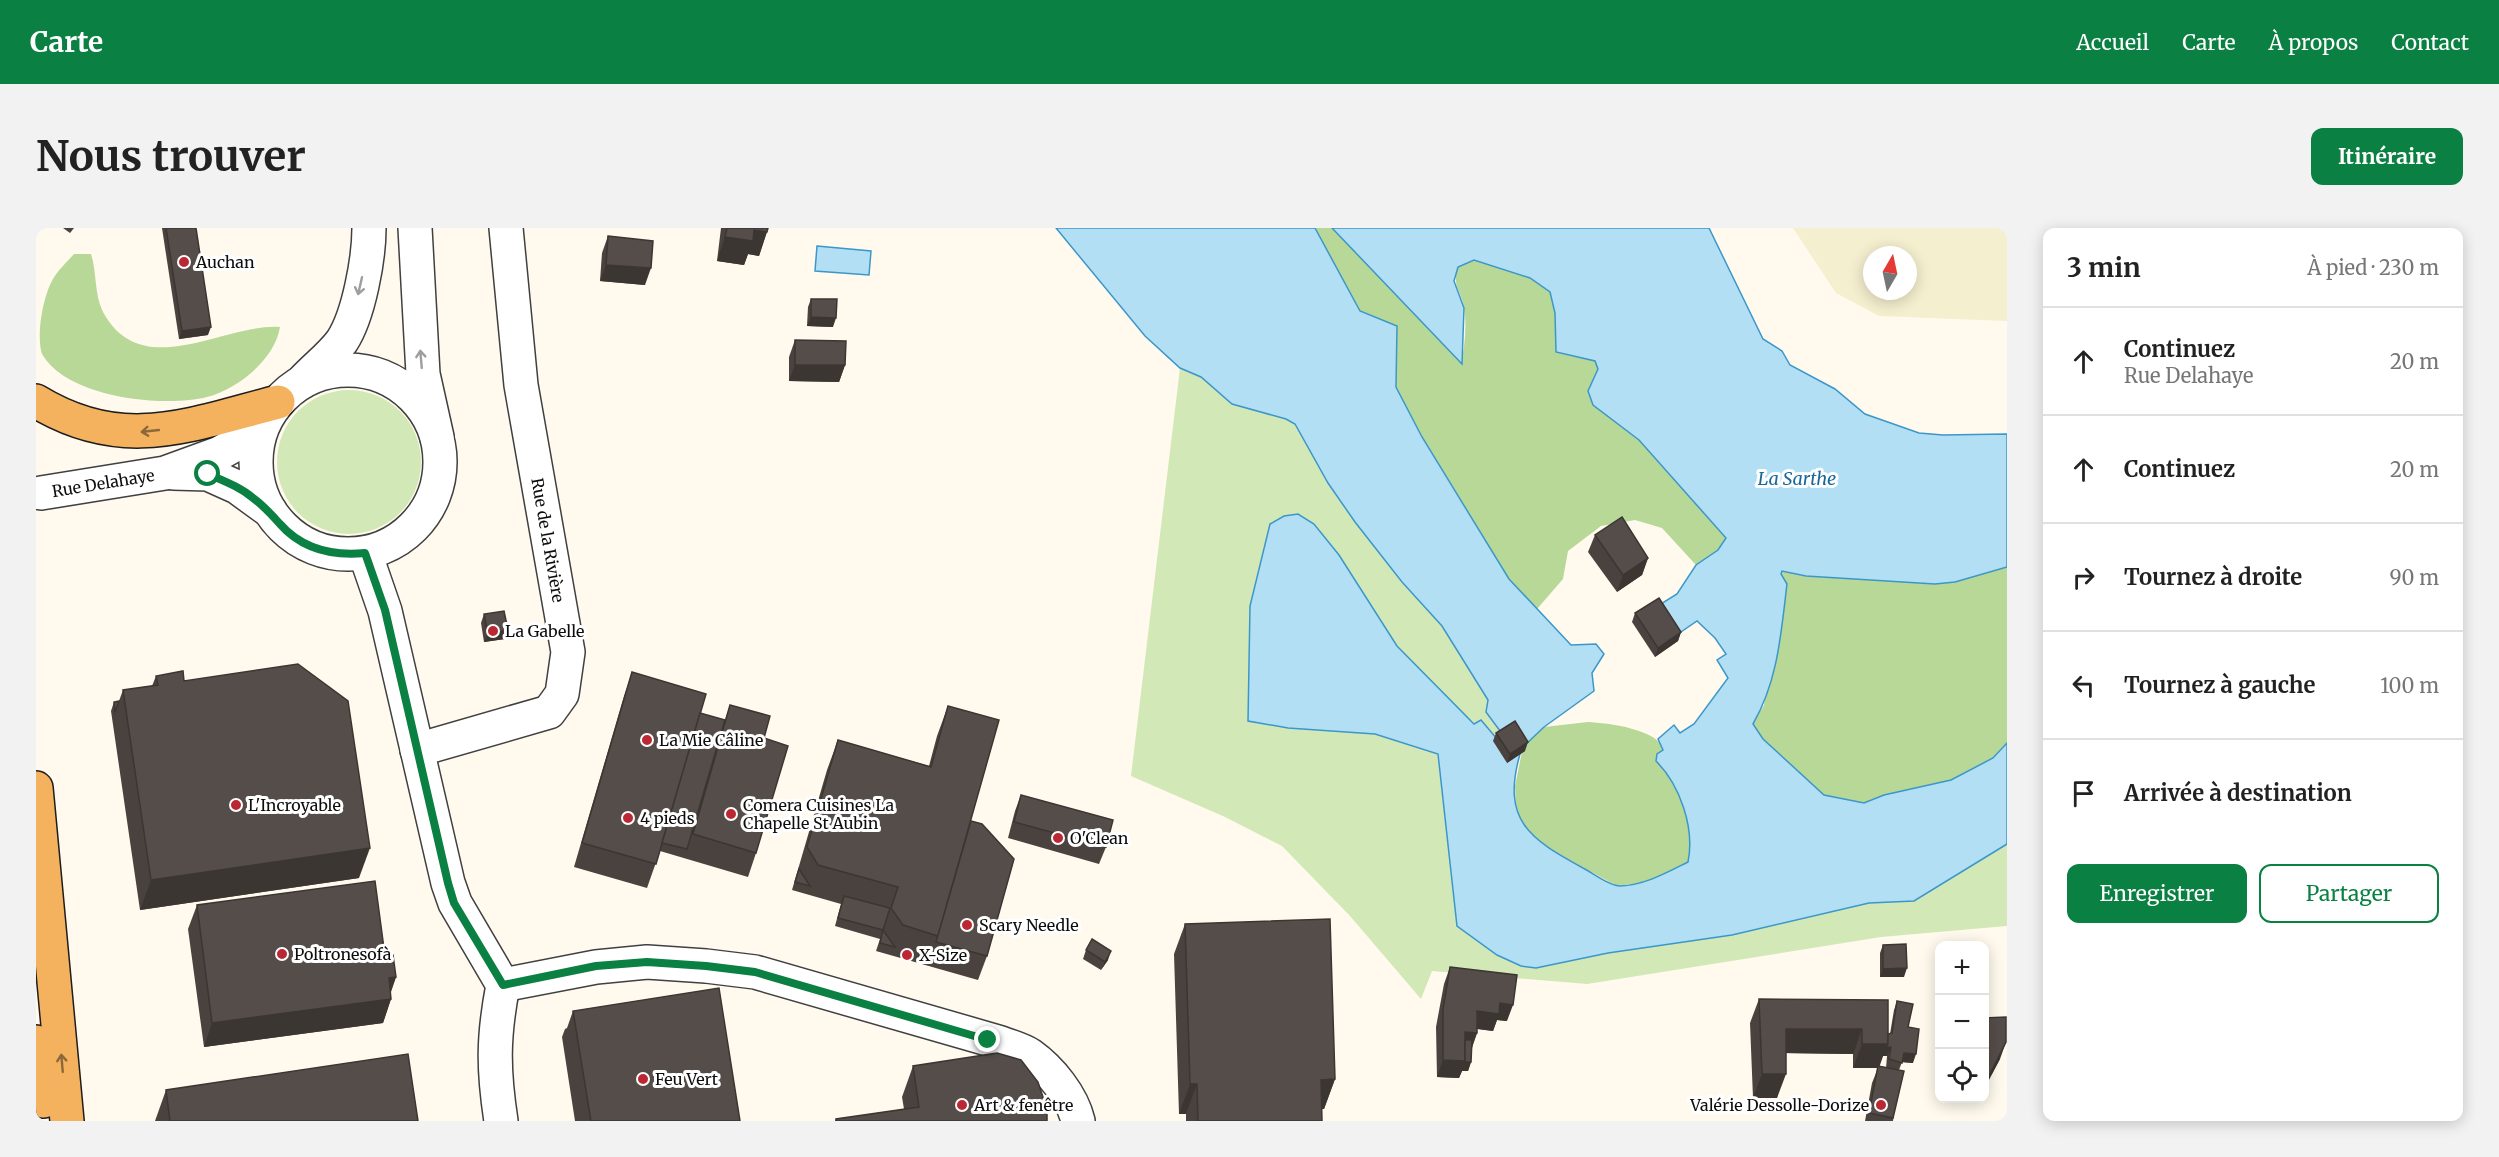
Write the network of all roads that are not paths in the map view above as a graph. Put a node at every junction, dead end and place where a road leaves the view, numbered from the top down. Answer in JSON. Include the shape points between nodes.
{"nodes":[{"id":1,"x":369,"y":228,"type":"edge"},
{"id":2,"x":415,"y":228,"type":"edge"},
{"id":3,"x":506,"y":228,"type":"edge"},
{"id":4,"x":303,"y":381,"type":"junction"},
{"id":5,"x":36,"y":401,"type":"edge"},
{"id":6,"x":278,"y":402,"type":"junction"},
{"id":7,"x":261,"y":430,"type":"junction"},
{"id":8,"x":437,"y":437,"type":"junction"},
{"id":9,"x":165,"y":473,"type":"junction"},
{"id":10,"x":41,"y":493,"type":"dead end"},
{"id":11,"x":271,"y":512,"type":"junction"},
{"id":12,"x":365,"y":553,"type":"junction"},
{"id":13,"x":417,"y":750,"type":"junction"},
{"id":14,"x":36,"y":788,"type":"edge"},
{"id":15,"x":503,"y":985,"type":"junction"},
{"id":16,"x":36,"y":1042,"type":"edge"},
{"id":17,"x":47,"y":1121,"type":"edge"},
{"id":18,"x":67,"y":1121,"type":"edge"},
{"id":19,"x":501,"y":1121,"type":"edge"},
{"id":20,"x":1078,"y":1121,"type":"edge"}],
"edges":[{"from":1,"to":4,"type":"street","one_way":true,"via":[[361,282],[342,341]]},
{"from":8,"to":2,"type":"street","one_way":true,"via":[[423,374]]},
{"from":3,"to":13,"type":"street","name":"Rue de la Rivière","via":[[521,385],[568,652],[562,694],[549,712]]},
{"from":4,"to":6,"type":"street"},
{"from":4,"to":8,"type":"street","via":[[346,369],[384,377],[425,409]]},
{"from":6,"to":5,"type":"highway","one_way":true,"via":[[143,433],[86,425]]},
{"from":6,"to":7,"type":"street"},
{"from":7,"to":9,"type":"street","name":"Rue Delahaye","via":[[220,453]]},
{"from":7,"to":11,"type":"street","via":[[258,481]]},
{"from":8,"to":12,"type":"street","via":[[440,471],[431,503],[422,518],[404,536]]},
{"from":9,"to":10,"type":"street","name":"Rue Delahaye"},
{"from":9,"to":11,"type":"street","name":"Rue Delahaye","via":[[208,474],[237,487]]},
{"from":11,"to":12,"type":"street","via":[[288,532],[312,547],[338,554]]},
{"from":12,"to":13,"type":"street","via":[[385,610]]},
{"from":13,"to":15,"type":"street","via":[[454,903]]},
{"from":18,"to":14,"type":"highway","one_way":true},
{"from":15,"to":19,"type":"street","via":[[494,1031],[494,1075]]},
{"from":15,"to":20,"type":"street","via":[[596,966],[647,962],[755,972],[998,1042],[1029,1055],[1058,1082]]},
{"from":16,"to":17,"type":"highway"}]}
